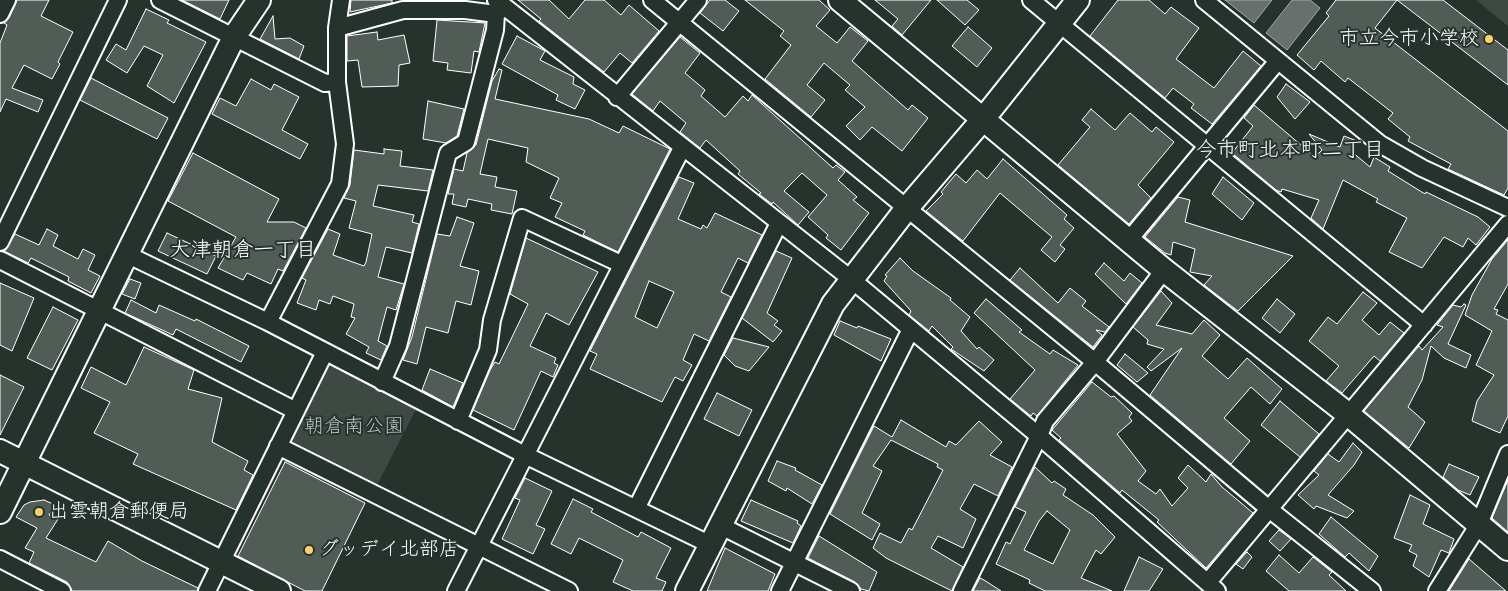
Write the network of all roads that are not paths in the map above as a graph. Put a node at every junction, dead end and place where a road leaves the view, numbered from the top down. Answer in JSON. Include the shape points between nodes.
{"nodes":[{"id":1,"x":7,"y":0,"type":"edge"},
{"id":2,"x":118,"y":0,"type":"edge"},
{"id":3,"x":160,"y":0,"type":"edge"},
{"id":4,"x":259,"y":0,"type":"edge"},
{"id":5,"x":341,"y":0,"type":"edge"},
{"id":6,"x":652,"y":0,"type":"edge"},
{"id":7,"x":698,"y":0,"type":"edge"},
{"id":8,"x":840,"y":0,"type":"edge"},
{"id":9,"x":1030,"y":0,"type":"edge"},
{"id":10,"x":1078,"y":0,"type":"edge"},
{"id":11,"x":1204,"y":0,"type":"edge"},
{"id":12,"x":499,"y":7,"type":"edge"},
{"id":13,"x":0,"y":14,"type":"edge"},
{"id":14,"x":679,"y":22,"type":"junction"},
{"id":15,"x":1059,"y":23,"type":"junction"},
{"id":16,"x":337,"y":28,"type":"junction"},
{"id":17,"x":234,"y":37,"type":"junction"},
{"id":18,"x":1277,"y":62,"type":"junction"},
{"id":19,"x":337,"y":82,"type":"junction"},
{"id":20,"x":617,"y":96,"type":"junction"},
{"id":21,"x":984,"y":118,"type":"junction"},
{"id":22,"x":1208,"y":146,"type":"junction"},
{"id":23,"x":682,"y":148,"type":"junction"},
{"id":24,"x":907,"y":208,"type":"junction"},
{"id":25,"x":1508,"y":208,"type":"edge"},
{"id":26,"x":780,"y":223,"type":"junction"},
{"id":27,"x":1508,"y":224,"type":"edge"},
{"id":28,"x":1128,"y":240,"type":"junction"},
{"id":29,"x":0,"y":242,"type":"edge"},
{"id":30,"x":126,"y":254,"type":"junction"},
{"id":31,"x":0,"y":260,"type":"edge"},
{"id":32,"x":621,"y":264,"type":"junction"},
{"id":33,"x":1164,"y":270,"type":"junction"},
{"id":34,"x":850,"y":279,"type":"junction"},
{"id":35,"x":98,"y":311,"type":"junction"},
{"id":36,"x":268,"y":322,"type":"junction"},
{"id":37,"x":1424,"y":324,"type":"junction"},
{"id":38,"x":911,"y":329,"type":"junction"},
{"id":39,"x":325,"y":352,"type":"junction"},
{"id":40,"x":1095,"y":362,"type":"junction"},
{"id":41,"x":382,"y":382,"type":"junction"},
{"id":42,"x":296,"y":411,"type":"junction"},
{"id":43,"x":1349,"y":415,"type":"junction"},
{"id":44,"x":458,"y":421,"type":"junction"},
{"id":45,"x":1039,"y":436,"type":"junction"},
{"id":46,"x":278,"y":446,"type":"junction"},
{"id":47,"x":0,"y":451,"type":"edge"},
{"id":48,"x":1508,"y":454,"type":"edge"},
{"id":49,"x":525,"y":455,"type":"junction"},
{"id":50,"x":24,"y":463,"type":"junction"},
{"id":51,"x":637,"y":507,"type":"junction"},
{"id":52,"x":1269,"y":509,"type":"junction"},
{"id":53,"x":0,"y":512,"type":"edge"},
{"id":54,"x":1479,"y":524,"type":"junction"},
{"id":55,"x":716,"y":536,"type":"junction"},
{"id":56,"x":478,"y":546,"type":"junction"},
{"id":57,"x":1508,"y":549,"type":"edge"},
{"id":58,"x":0,"y":559,"type":"edge"},
{"id":59,"x":220,"y":562,"type":"junction"},
{"id":60,"x":794,"y":563,"type":"junction"},
{"id":61,"x":1212,"y":587,"type":"edge"},
{"id":62,"x":62,"y":591,"type":"edge"},
{"id":63,"x":206,"y":591,"type":"edge"},
{"id":64,"x":279,"y":591,"type":"edge"},
{"id":65,"x":456,"y":591,"type":"edge"},
{"id":66,"x":569,"y":591,"type":"edge"},
{"id":67,"x":688,"y":591,"type":"edge"},
{"id":68,"x":780,"y":591,"type":"edge"},
{"id":69,"x":851,"y":591,"type":"edge"},
{"id":70,"x":962,"y":591,"type":"edge"},
{"id":71,"x":1372,"y":591,"type":"edge"},
{"id":72,"x":1437,"y":591,"type":"edge"}],
"edges":[{"from":1,"to":13,"type":"street"},
{"from":2,"to":29,"type":"street"},
{"from":3,"to":17,"type":"street"},
{"from":4,"to":17,"type":"street"},
{"from":5,"to":16,"type":"street"},
{"from":6,"to":14,"type":"street"},
{"from":7,"to":14,"type":"street"},
{"from":8,"to":21,"type":"street"},
{"from":9,"to":15,"type":"street"},
{"from":10,"to":15,"type":"street"},
{"from":11,"to":18,"type":"street"},
{"from":12,"to":16,"type":"street","via":[[403,10]]},
{"from":12,"to":20,"type":"street"},
{"from":12,"to":41,"type":"street","via":[[466,142],[448,153],[398,346]]},
{"from":14,"to":20,"type":"street"},
{"from":14,"to":24,"type":"street"},
{"from":15,"to":21,"type":"street"},
{"from":15,"to":22,"type":"street"},
{"from":16,"to":19,"type":"street"},
{"from":17,"to":19,"type":"street","via":[[325,83]]},
{"from":17,"to":30,"type":"street"},
{"from":18,"to":22,"type":"street"},
{"from":18,"to":25,"type":"street","via":[[1380,144],[1422,168]]},
{"from":19,"to":36,"type":"street","via":[[345,144],[340,184]]},
{"from":20,"to":23,"type":"street"},
{"from":21,"to":24,"type":"street"},
{"from":21,"to":28,"type":"street"},
{"from":22,"to":28,"type":"street"},
{"from":22,"to":37,"type":"street"},
{"from":23,"to":26,"type":"street"},
{"from":23,"to":32,"type":"street"},
{"from":24,"to":34,"type":"street"},
{"from":24,"to":40,"type":"street"},
{"from":26,"to":34,"type":"street"},
{"from":26,"to":51,"type":"street"},
{"from":27,"to":37,"type":"street"},
{"from":28,"to":33,"type":"street"},
{"from":30,"to":35,"type":"street"},
{"from":30,"to":36,"type":"street"},
{"from":31,"to":35,"type":"street"},
{"from":32,"to":44,"type":"street","via":[[522,218],[492,320],[488,350]]},
{"from":32,"to":49,"type":"street"},
{"from":33,"to":40,"type":"street"},
{"from":33,"to":43,"type":"street"},
{"from":34,"to":38,"type":"street"},
{"from":34,"to":55,"type":"street","via":[[833,304]]},
{"from":35,"to":42,"type":"street"},
{"from":35,"to":50,"type":"street"},
{"from":36,"to":39,"type":"street"},
{"from":37,"to":43,"type":"street"},
{"from":38,"to":45,"type":"street"},
{"from":38,"to":60,"type":"street"},
{"from":39,"to":41,"type":"street"},
{"from":39,"to":42,"type":"street"},
{"from":40,"to":45,"type":"street","via":[[1045,421]]},
{"from":40,"to":52,"type":"street"},
{"from":41,"to":44,"type":"street"},
{"from":42,"to":46,"type":"street"},
{"from":43,"to":52,"type":"street"},
{"from":43,"to":54,"type":"street"},
{"from":44,"to":49,"type":"street"},
{"from":45,"to":61,"type":"street"},
{"from":45,"to":70,"type":"street"},
{"from":46,"to":56,"type":"street"},
{"from":46,"to":59,"type":"street"},
{"from":47,"to":50,"type":"street"},
{"from":48,"to":54,"type":"street"},
{"from":49,"to":51,"type":"street"},
{"from":49,"to":56,"type":"street"},
{"from":50,"to":53,"type":"street"},
{"from":50,"to":59,"type":"street"},
{"from":51,"to":55,"type":"street"},
{"from":52,"to":61,"type":"street"},
{"from":52,"to":71,"type":"street"},
{"from":54,"to":57,"type":"street"},
{"from":54,"to":72,"type":"street"},
{"from":55,"to":60,"type":"street"},
{"from":55,"to":67,"type":"street"},
{"from":56,"to":65,"type":"street"},
{"from":56,"to":66,"type":"street"},
{"from":58,"to":62,"type":"street"},
{"from":59,"to":63,"type":"street"},
{"from":59,"to":64,"type":"street"},
{"from":60,"to":68,"type":"street"},
{"from":60,"to":69,"type":"street"}]}
